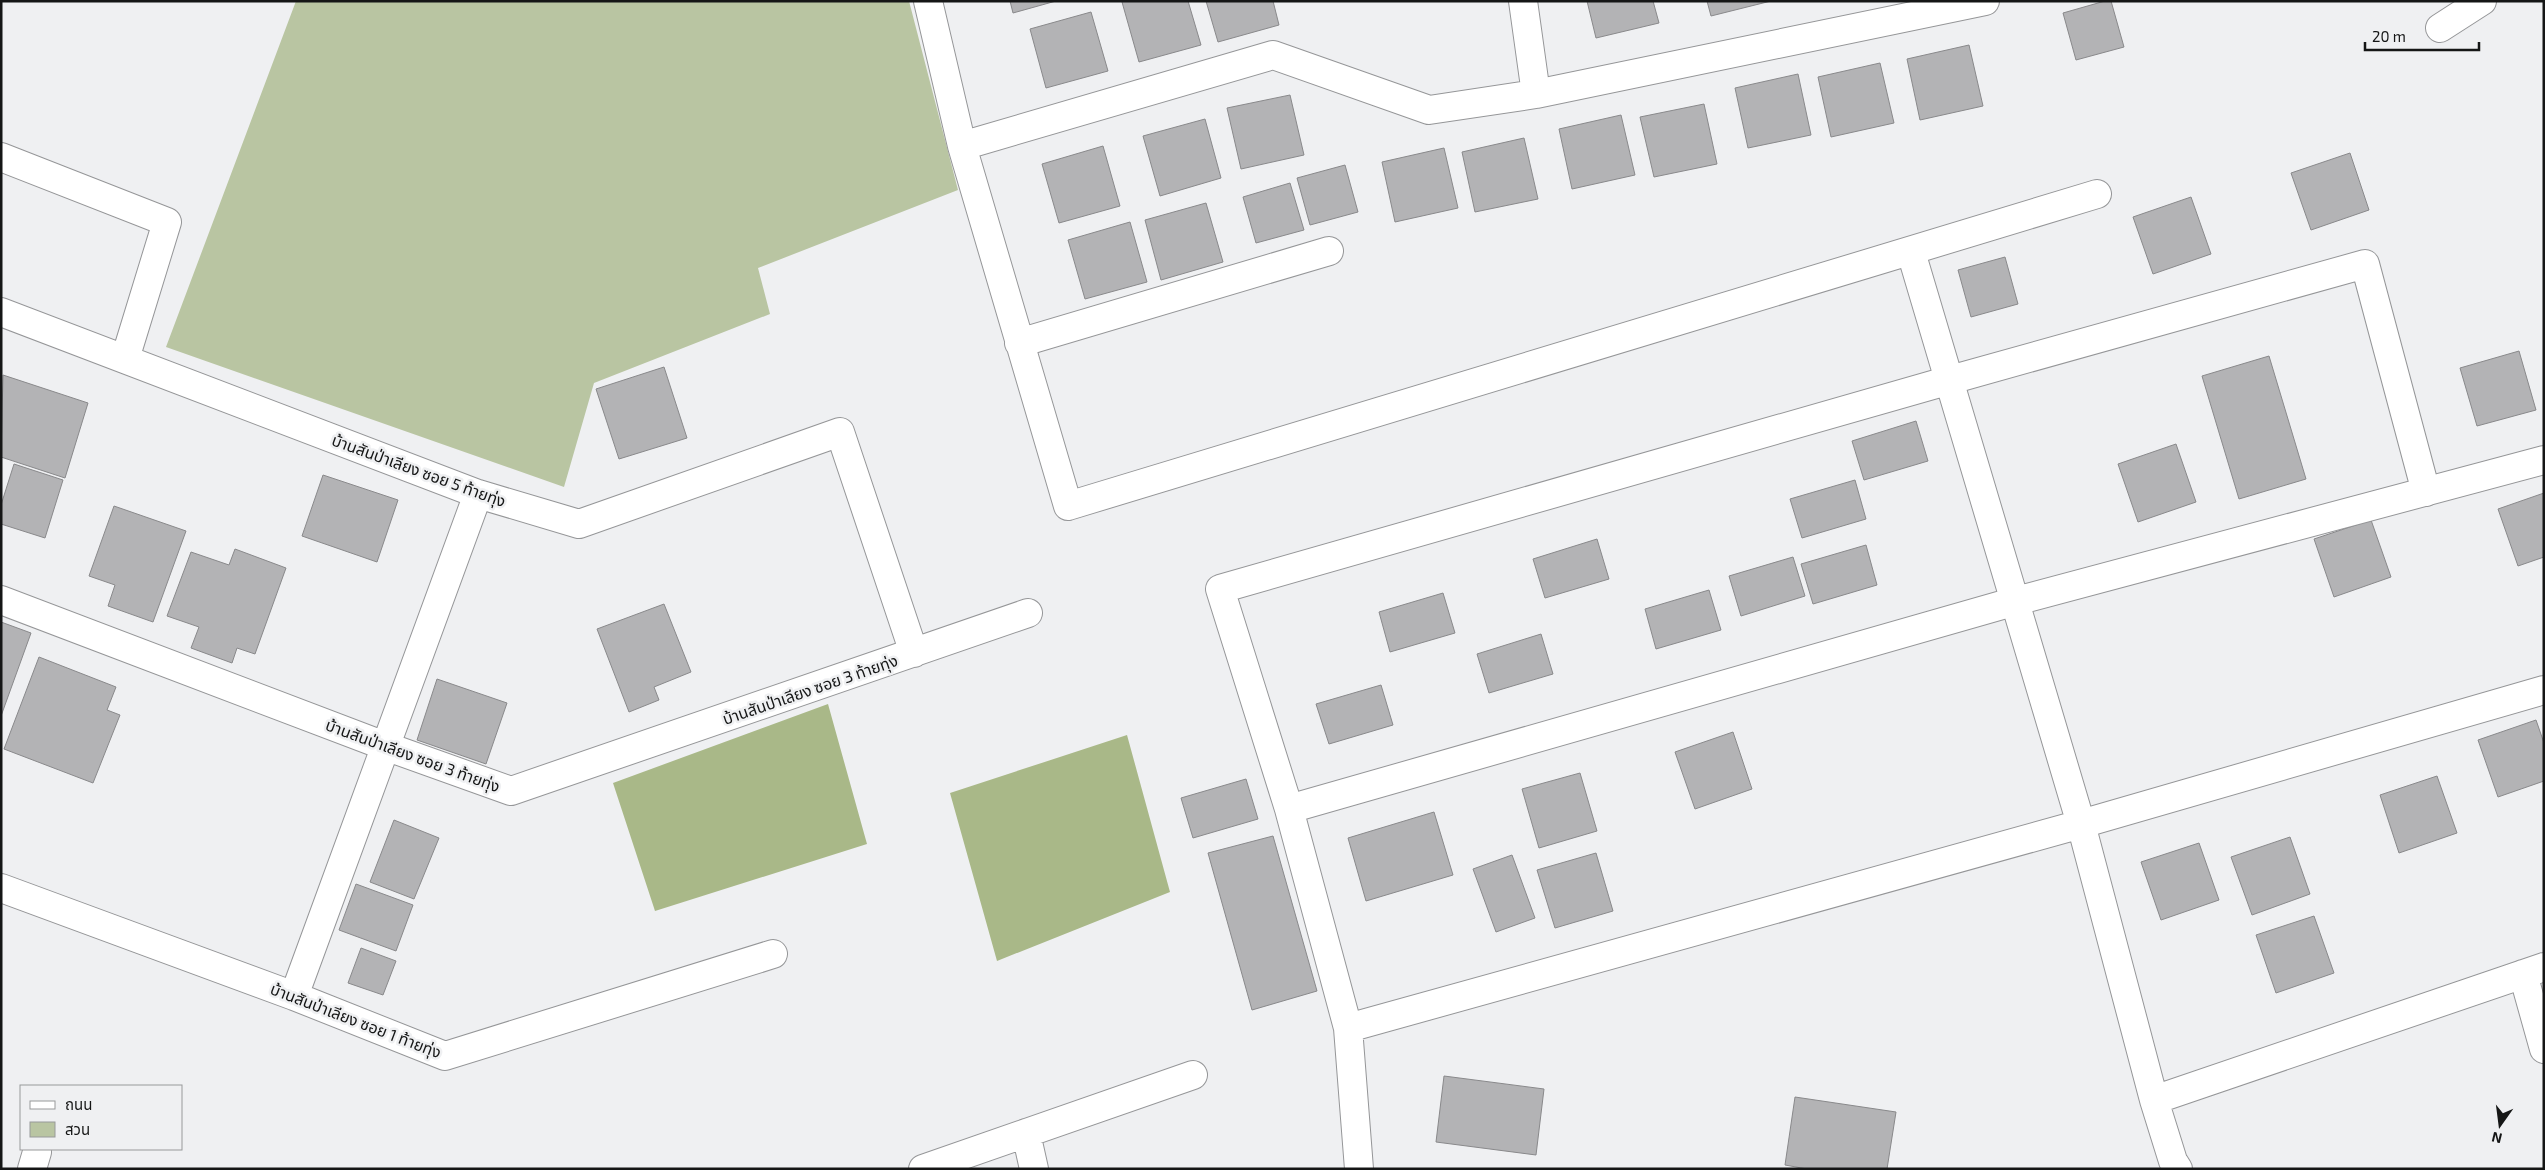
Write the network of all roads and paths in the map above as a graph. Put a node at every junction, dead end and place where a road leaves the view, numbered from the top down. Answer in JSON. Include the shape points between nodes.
{"nodes":[{"id":1,"x":928,"y":1,"type":"edge"},
{"id":2,"x":1523,"y":1,"type":"edge"},
{"id":3,"x":1985,"y":1,"type":"edge"},
{"id":4,"x":2482,"y":1,"type":"edge"},
{"id":5,"x":2440,"y":28,"type":"dead end"},
{"id":6,"x":1536,"y":94,"type":"junction"},
{"id":7,"x":962,"y":146,"type":"junction"},
{"id":8,"x":1,"y":157,"type":"edge"},
{"id":9,"x":2096,"y":194,"type":"dead end"},
{"id":10,"x":1329,"y":252,"type":"dead end"},
{"id":11,"x":1911,"y":252,"type":"junction"},
{"id":12,"x":1,"y":312,"type":"edge"},
{"id":13,"x":1019,"y":343,"type":"junction"},
{"id":14,"x":125,"y":359,"type":"junction"},
{"id":15,"x":1950,"y":380,"type":"junction"},
{"id":16,"x":2544,"y":460,"type":"edge"},
{"id":17,"x":2426,"y":492,"type":"junction"},
{"id":18,"x":478,"y":494,"type":"junction"},
{"id":19,"x":1,"y":600,"type":"edge"},
{"id":20,"x":2016,"y":601,"type":"junction"},
{"id":21,"x":1028,"y":613,"type":"dead end"},
{"id":22,"x":914,"y":654,"type":"junction"},
{"id":23,"x":2544,"y":690,"type":"edge"},
{"id":24,"x":385,"y":746,"type":"junction"},
{"id":25,"x":1288,"y":809,"type":"junction"},
{"id":26,"x":2081,"y":824,"type":"junction"},
{"id":27,"x":1,"y":888,"type":"edge"},
{"id":28,"x":773,"y":954,"type":"dead end"},
{"id":29,"x":2533,"y":971,"type":"edge"},
{"id":30,"x":294,"y":996,"type":"junction"},
{"id":31,"x":1348,"y":1028,"type":"junction"},
{"id":32,"x":2544,"y":1049,"type":"edge"},
{"id":33,"x":1193,"y":1075,"type":"dead end"},
{"id":34,"x":2154,"y":1100,"type":"junction"},
{"id":35,"x":1026,"y":1133,"type":"junction"},
{"id":36,"x":923,"y":1169,"type":"edge"},
{"id":37,"x":1034,"y":1169,"type":"edge"},
{"id":38,"x":1359,"y":1169,"type":"edge"},
{"id":39,"x":2178,"y":1169,"type":"edge"}],
"edges":[{"from":1,"to":7,"type":"street"},
{"from":2,"to":6,"type":"street"},
{"from":3,"to":6,"type":"street"},
{"from":4,"to":5,"type":"street"},
{"from":6,"to":7,"type":"street","via":[[1429,110],[1273,55]]},
{"from":7,"to":13,"type":"street"},
{"from":8,"to":14,"type":"street","via":[[168,222]]},
{"from":9,"to":11,"type":"street"},
{"from":10,"to":13,"type":"street"},
{"from":11,"to":13,"type":"street","via":[[1068,506]]},
{"from":11,"to":15,"type":"street"},
{"from":12,"to":14,"type":"street","name":"บ้านสันป่าเลียง ซอย 5 ท้ายทุ่ง"},
{"from":14,"to":18,"type":"street","name":"บ้านสันป่าเลียง ซอย 5 ท้ายทุ่ง"},
{"from":15,"to":17,"type":"street","via":[[2365,264]]},
{"from":15,"to":20,"type":"street"},
{"from":15,"to":25,"type":"street","via":[[1220,589]]},
{"from":16,"to":17,"type":"street"},
{"from":17,"to":20,"type":"street"},
{"from":18,"to":22,"type":"street","name":"บ้านสันป่าเลียง ซอย 5 ท้ายทุ่ง","via":[[579,524],[840,432]]},
{"from":18,"to":24,"type":"street"},
{"from":19,"to":24,"type":"street","name":"บ้านสันป่าเลียง ซอย 3 ท้ายทุ่ง"},
{"from":20,"to":25,"type":"street"},
{"from":20,"to":26,"type":"street"},
{"from":21,"to":22,"type":"street","name":"บ้านสันป่าเลียง ซอย 3 ท้ายทุ่ง"},
{"from":22,"to":24,"type":"street","name":"บ้านสันป่าเลียง ซอย 3 ท้ายทุ่ง","via":[[511,791]]},
{"from":23,"to":26,"type":"street"},
{"from":24,"to":30,"type":"street"},
{"from":25,"to":31,"type":"street"},
{"from":26,"to":31,"type":"street"},
{"from":26,"to":34,"type":"street"},
{"from":27,"to":30,"type":"street","name":"บ้านสันป่าเลียง ซอย 1 ท้ายทุ่ง"},
{"from":28,"to":30,"type":"street","name":"บ้านสันป่าเลียง ซอย 1 ท้ายทุ่ง","via":[[445,1056]]},
{"from":29,"to":32,"type":"street"},
{"from":29,"to":34,"type":"street"},
{"from":31,"to":38,"type":"street"},
{"from":33,"to":35,"type":"street"},
{"from":34,"to":39,"type":"street"},
{"from":35,"to":36,"type":"street"},
{"from":35,"to":37,"type":"street"}]}
